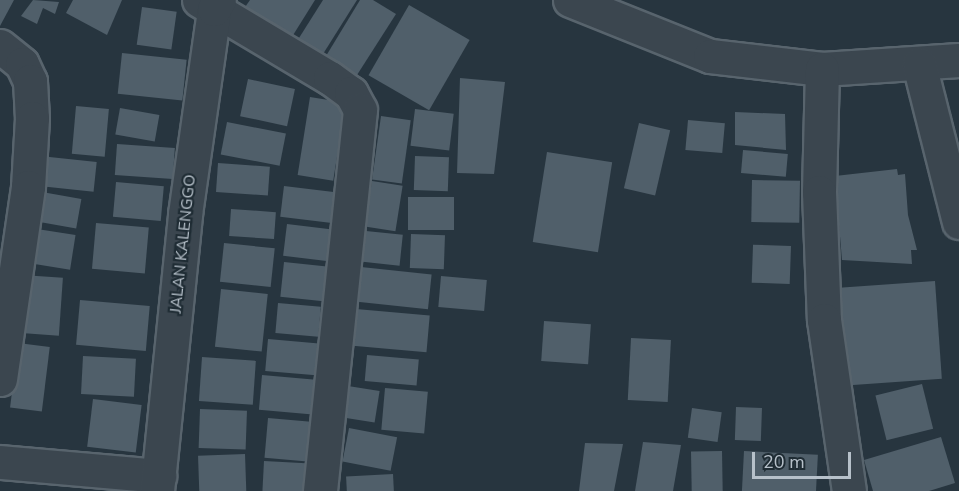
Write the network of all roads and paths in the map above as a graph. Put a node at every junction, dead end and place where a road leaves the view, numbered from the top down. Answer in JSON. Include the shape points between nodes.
{"nodes":[{"id":1,"x":570,"y":0,"type":"edge"},
{"id":2,"x":210,"y":3,"type":"edge"},
{"id":3,"x":0,"y":46,"type":"edge"},
{"id":4,"x":959,"y":60,"type":"edge"},
{"id":5,"x":919,"y":64,"type":"junction"},
{"id":6,"x":822,"y":69,"type":"junction"},
{"id":7,"x":959,"y":222,"type":"edge"},
{"id":8,"x":0,"y":379,"type":"edge"},
{"id":9,"x":0,"y":462,"type":"edge"},
{"id":10,"x":158,"y":483,"type":"edge"},
{"id":11,"x":320,"y":491,"type":"edge"},
{"id":12,"x":849,"y":491,"type":"edge"}],
"edges":[{"from":1,"to":6,"type":"street","via":[[710,56]]},
{"from":2,"to":10,"type":"street","name":"JALAN KALENGGO"},
{"from":2,"to":11,"type":"street","via":[[337,83],[351,93],[360,110]]},
{"from":3,"to":8,"type":"street","via":[[22,64],[30,81],[32,118],[28,188]]},
{"from":4,"to":5,"type":"street"},
{"from":5,"to":6,"type":"street"},
{"from":5,"to":7,"type":"street"},
{"from":6,"to":12,"type":"street","via":[[819,192],[824,320]]},
{"from":9,"to":10,"type":"street"}]}
